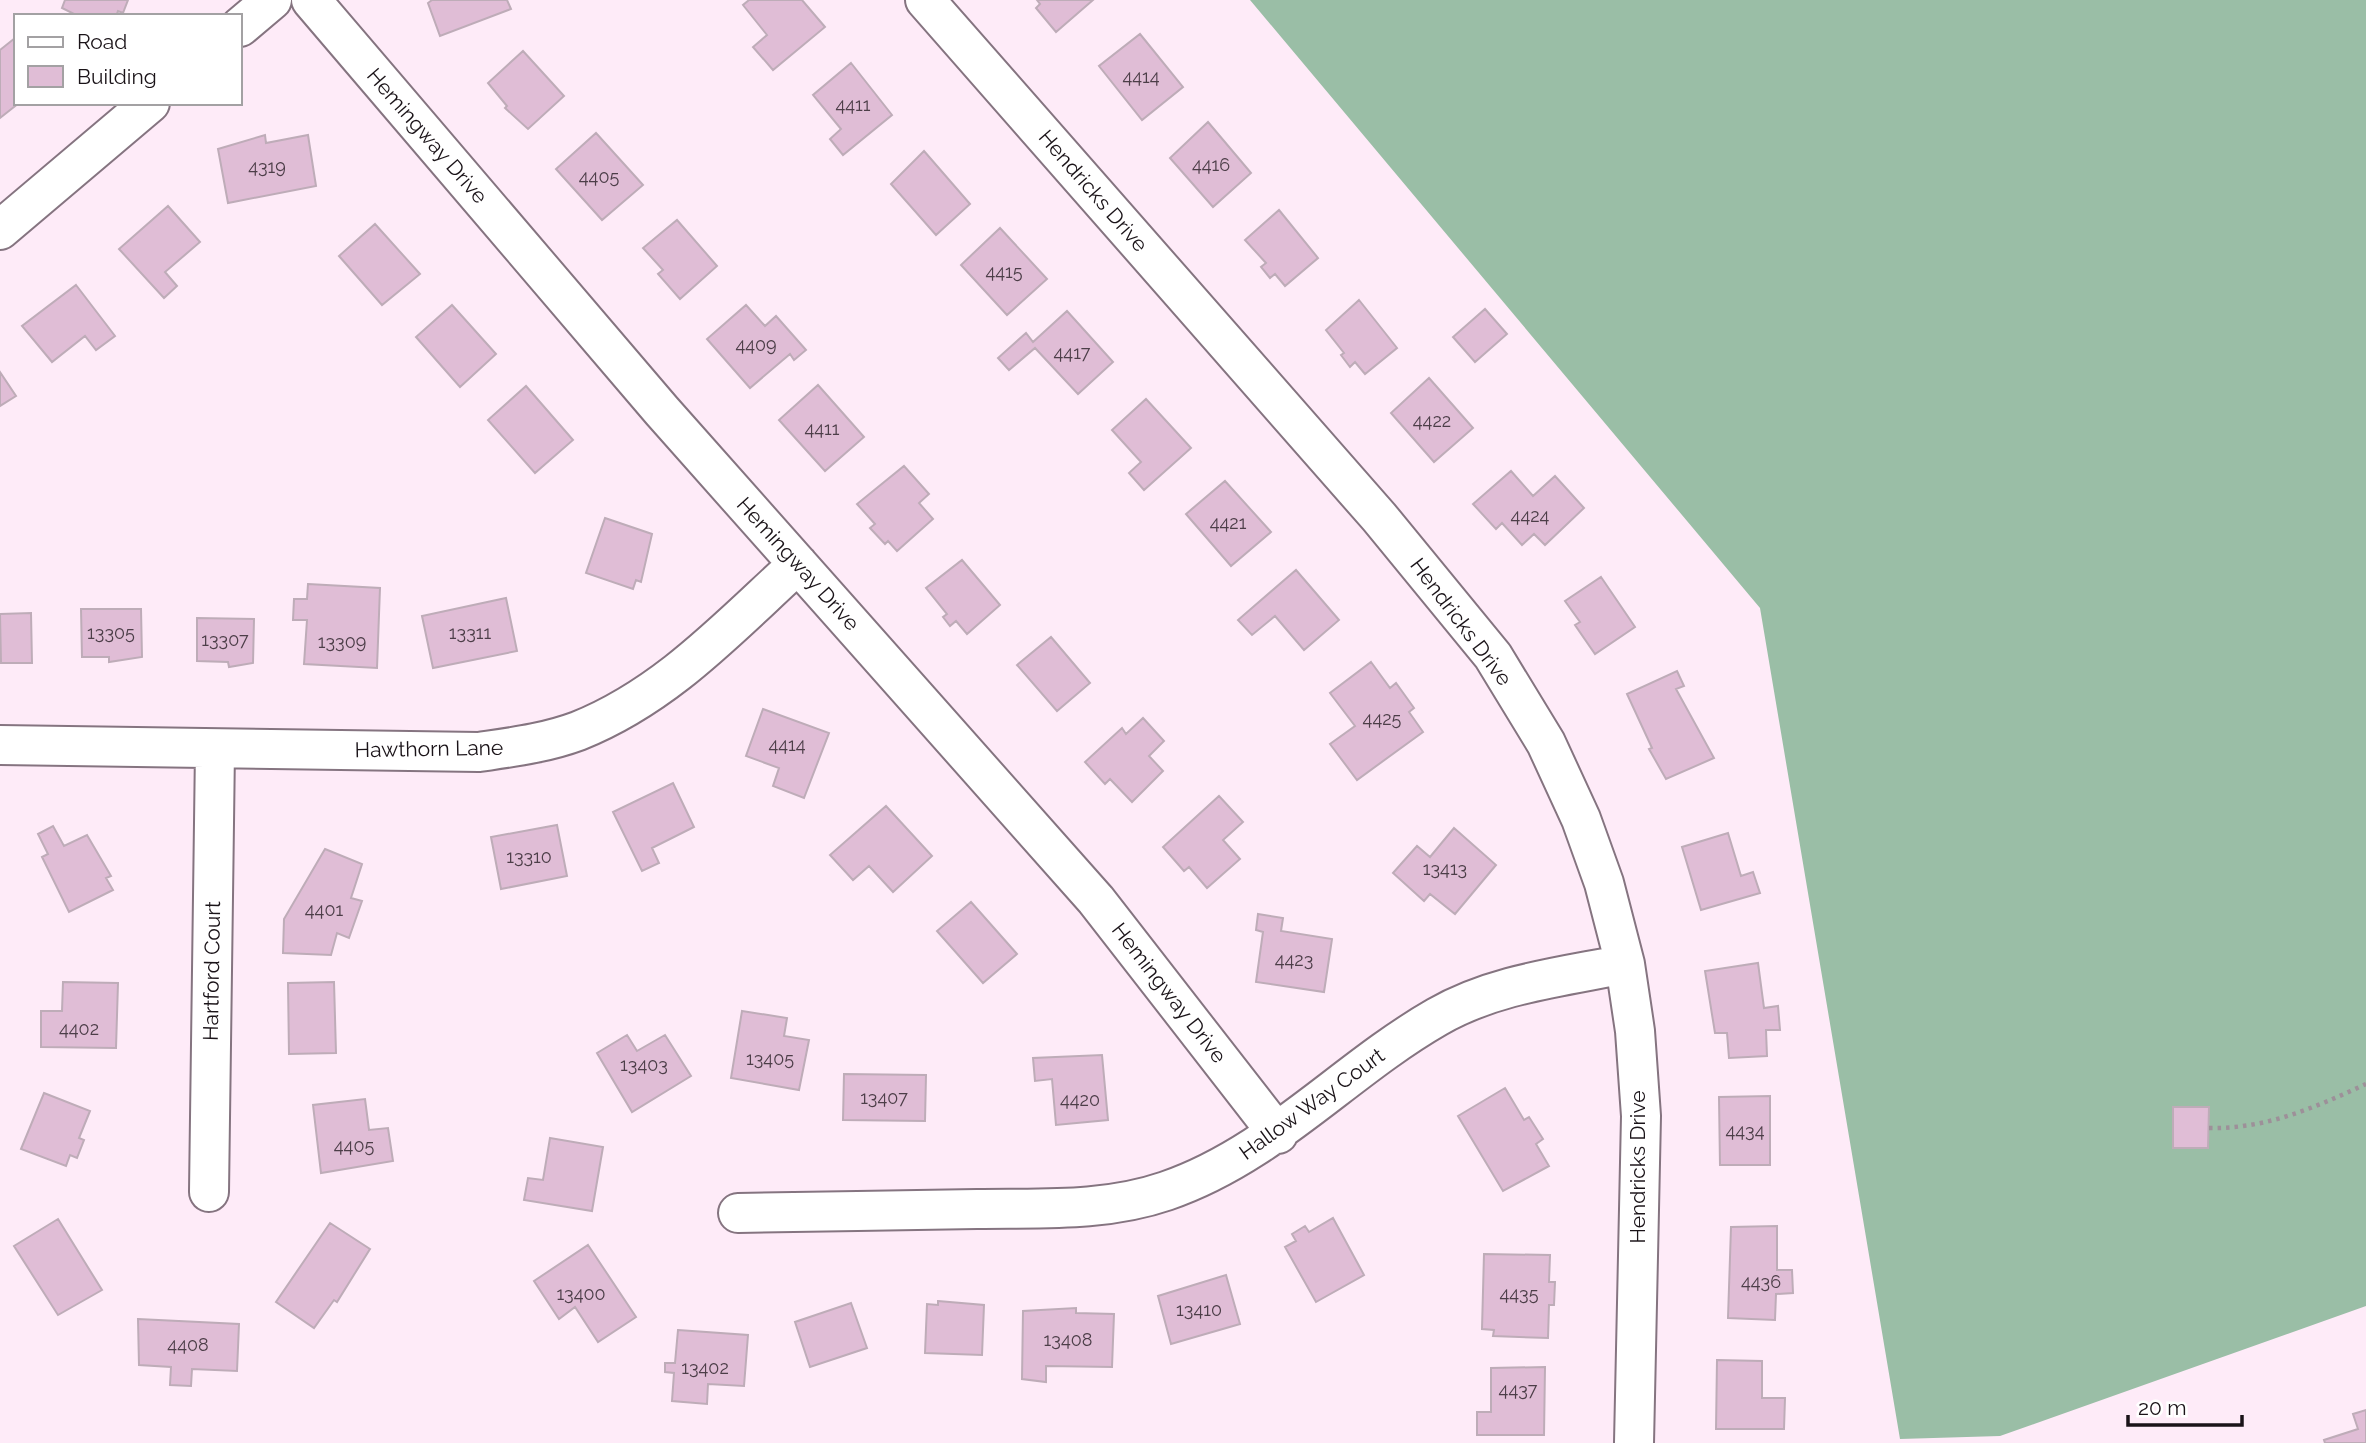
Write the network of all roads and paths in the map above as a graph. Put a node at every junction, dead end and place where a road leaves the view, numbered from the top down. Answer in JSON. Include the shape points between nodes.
{"nodes":[{"id":1,"x":272,"y":0,"type":"edge"},
{"id":2,"x":311,"y":0,"type":"edge"},
{"id":3,"x":925,"y":0,"type":"edge"},
{"id":4,"x":242,"y":25,"type":"edge"},
{"id":5,"x":148,"y":105,"type":"edge"},
{"id":6,"x":0,"y":230,"type":"edge"},
{"id":7,"x":798,"y":564,"type":"junction"},
{"id":8,"x":0,"y":745,"type":"edge"},
{"id":9,"x":215,"y":749,"type":"junction"},
{"id":10,"x":1625,"y":964,"type":"junction"},
{"id":11,"x":2366,"y":1084,"type":"edge"},
{"id":12,"x":2209,"y":1128,"type":"dead end"},
{"id":13,"x":1278,"y":1134,"type":"junction"},
{"id":14,"x":209,"y":1192,"type":"dead end"},
{"id":15,"x":738,"y":1213,"type":"dead end"},
{"id":16,"x":1634,"y":1443,"type":"edge"}],
"edges":[{"from":1,"to":4,"type":"street"},
{"from":2,"to":7,"type":"street","name":"Hemingway Drive"},
{"from":3,"to":10,"type":"street","name":"Hendricks Drive","via":[[1370,507],[1493,656],[1546,743],[1581,819]]},
{"from":5,"to":6,"type":"street"},
{"from":7,"to":9,"type":"street","name":"Hawthorn Lane","via":[[674,677],[628,708],[577,731],[534,744],[479,752]]},
{"from":7,"to":13,"type":"street","name":"Hemingway Drive","via":[[1096,900]]},
{"from":8,"to":9,"type":"street","name":"Hawthorn Lane"},
{"from":9,"to":14,"type":"street","name":"Hartford Court"},
{"from":10,"to":13,"type":"street","name":"Hallow Way Court","via":[[1497,990],[1439,1016],[1386,1049]]},
{"from":10,"to":16,"type":"street","name":"Hendricks Drive","via":[[1641,1116]]},
{"from":11,"to":12,"type":"path","via":[[2280,1118],[2242,1128]]},
{"from":13,"to":15,"type":"street","name":"Hallow Way Court","via":[[1223,1167],[1166,1192],[1104,1207]]}]}
